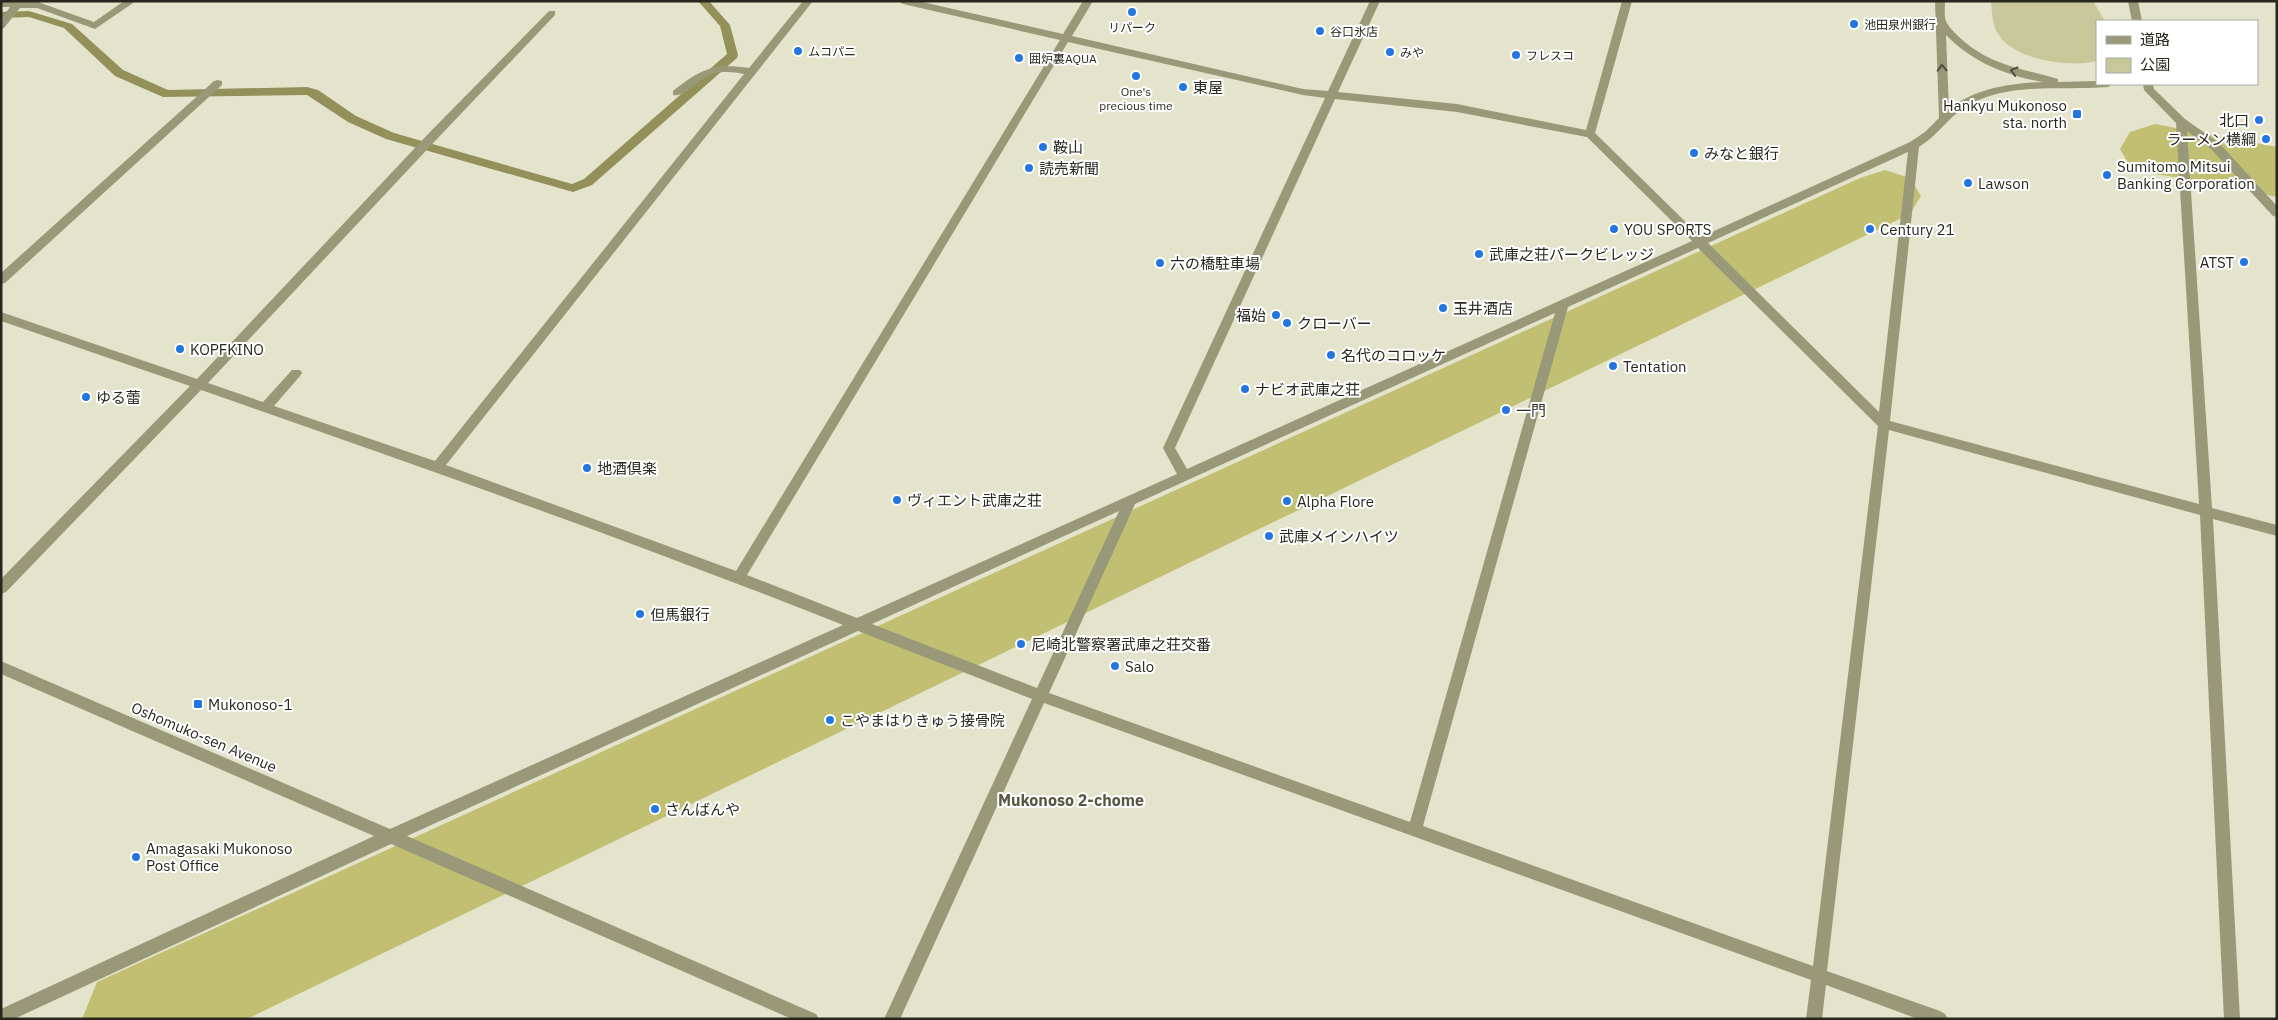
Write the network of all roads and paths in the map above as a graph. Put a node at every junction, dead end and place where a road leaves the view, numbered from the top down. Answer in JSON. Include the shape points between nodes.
{"nodes":[{"id":1,"x":131,"y":1,"type":"edge"},
{"id":2,"x":808,"y":1,"type":"edge"},
{"id":3,"x":903,"y":1,"type":"edge"},
{"id":4,"x":1088,"y":1,"type":"edge"},
{"id":5,"x":1375,"y":1,"type":"edge"},
{"id":6,"x":1627,"y":1,"type":"edge"},
{"id":7,"x":1940,"y":1,"type":"edge"},
{"id":8,"x":2133,"y":1,"type":"edge"},
{"id":9,"x":1,"y":4,"type":"edge"},
{"id":10,"x":18,"y":4,"type":"junction"},
{"id":11,"x":552,"y":13,"type":"dead end"},
{"id":12,"x":1940,"y":20,"type":"junction"},
{"id":13,"x":2137,"y":20,"type":"edge"},
{"id":14,"x":1,"y":26,"type":"edge"},
{"id":15,"x":1065,"y":38,"type":"junction"},
{"id":16,"x":752,"y":72,"type":"junction"},
{"id":17,"x":217,"y":84,"type":"dead end"},
{"id":18,"x":2078,"y":84,"type":"junction"},
{"id":19,"x":2096,"y":84,"type":"edge"},
{"id":20,"x":2148,"y":85,"type":"edge"},
{"id":21,"x":677,"y":93,"type":"dead end"},
{"id":22,"x":1332,"y":95,"type":"junction"},
{"id":23,"x":1944,"y":117,"type":"junction"},
{"id":24,"x":2181,"y":122,"type":"junction"},
{"id":25,"x":1590,"y":134,"type":"junction"},
{"id":26,"x":1914,"y":145,"type":"junction"},
{"id":27,"x":2277,"y":213,"type":"edge"},
{"id":28,"x":1699,"y":243,"type":"junction"},
{"id":29,"x":1,"y":280,"type":"edge"},
{"id":30,"x":1563,"y":305,"type":"junction"},
{"id":31,"x":1,"y":316,"type":"edge"},
{"id":32,"x":296,"y":373,"type":"dead end"},
{"id":33,"x":200,"y":384,"type":"junction"},
{"id":34,"x":266,"y":407,"type":"junction"},
{"id":35,"x":1884,"y":424,"type":"junction"},
{"id":36,"x":438,"y":467,"type":"junction"},
{"id":37,"x":1184,"y":476,"type":"junction"},
{"id":38,"x":1131,"y":500,"type":"junction"},
{"id":39,"x":2206,"y":512,"type":"junction"},
{"id":40,"x":2277,"y":532,"type":"edge"},
{"id":41,"x":739,"y":578,"type":"junction"},
{"id":42,"x":1,"y":588,"type":"edge"},
{"id":43,"x":858,"y":625,"type":"junction"},
{"id":44,"x":1,"y":667,"type":"edge"},
{"id":45,"x":1041,"y":696,"type":"junction"},
{"id":46,"x":1415,"y":831,"type":"junction"},
{"id":47,"x":394,"y":837,"type":"junction"},
{"id":48,"x":1820,"y":976,"type":"junction"},
{"id":49,"x":1,"y":1017,"type":"edge"},
{"id":50,"x":811,"y":1019,"type":"edge"},
{"id":51,"x":892,"y":1019,"type":"edge"},
{"id":52,"x":1814,"y":1019,"type":"edge"},
{"id":53,"x":1940,"y":1019,"type":"edge"},
{"id":54,"x":2232,"y":1019,"type":"edge"}],
"edges":[{"from":1,"to":10,"type":"street","via":[[95,26],[38,5]]},
{"from":2,"to":16,"type":"street"},
{"from":3,"to":15,"type":"street"},
{"from":4,"to":15,"type":"street"},
{"from":5,"to":22,"type":"street"},
{"from":6,"to":25,"type":"street"},
{"from":7,"to":12,"type":"street"},
{"from":8,"to":13,"type":"street"},
{"from":9,"to":10,"type":"street"},
{"from":10,"to":14,"type":"street"},
{"from":11,"to":33,"type":"street"},
{"from":18,"to":12,"type":"street","one_way":true,"via":[[2047,80],[1991,64],[1959,43]]},
{"from":23,"to":12,"type":"street","one_way":true},
{"from":15,"to":22,"type":"street","via":[[1304,92]]},
{"from":15,"to":41,"type":"street"},
{"from":16,"to":21,"type":"street","via":[[713,68],[701,73]]},
{"from":16,"to":36,"type":"street"},
{"from":17,"to":29,"type":"street"},
{"from":18,"to":19,"type":"street"},
{"from":18,"to":23,"type":"street","via":[[2023,87],[1983,94]]},
{"from":20,"to":24,"type":"street","via":[[2149,90]]},
{"from":22,"to":25,"type":"street","via":[[1457,108]]},
{"from":22,"to":37,"type":"street","via":[[1169,448]]},
{"from":23,"to":26,"type":"street","via":[[1936,130]]},
{"from":24,"to":27,"type":"street","via":[[2216,146]]},
{"from":24,"to":39,"type":"street"},
{"from":25,"to":28,"type":"street"},
{"from":26,"to":28,"type":"street"},
{"from":26,"to":35,"type":"street"},
{"from":28,"to":30,"type":"street"},
{"from":28,"to":35,"type":"street"},
{"from":30,"to":37,"type":"street"},
{"from":30,"to":46,"type":"street"},
{"from":31,"to":33,"type":"street"},
{"from":32,"to":34,"type":"street"},
{"from":33,"to":34,"type":"street"},
{"from":33,"to":42,"type":"street"},
{"from":34,"to":36,"type":"street"},
{"from":35,"to":39,"type":"street"},
{"from":35,"to":48,"type":"street"},
{"from":36,"to":41,"type":"street"},
{"from":37,"to":38,"type":"street"},
{"from":38,"to":43,"type":"street"},
{"from":38,"to":45,"type":"street"},
{"from":39,"to":40,"type":"street"},
{"from":39,"to":54,"type":"street"},
{"from":41,"to":43,"type":"street"},
{"from":43,"to":45,"type":"street"},
{"from":43,"to":47,"type":"street"},
{"from":44,"to":47,"type":"street","name":"Oshomuko-sen Avenue"},
{"from":45,"to":46,"type":"street"},
{"from":45,"to":51,"type":"street"},
{"from":46,"to":48,"type":"street"},
{"from":47,"to":49,"type":"street"},
{"from":47,"to":50,"type":"street","name":"Oshomuko-sen Avenue"},
{"from":48,"to":52,"type":"street"},
{"from":48,"to":53,"type":"street"}]}
